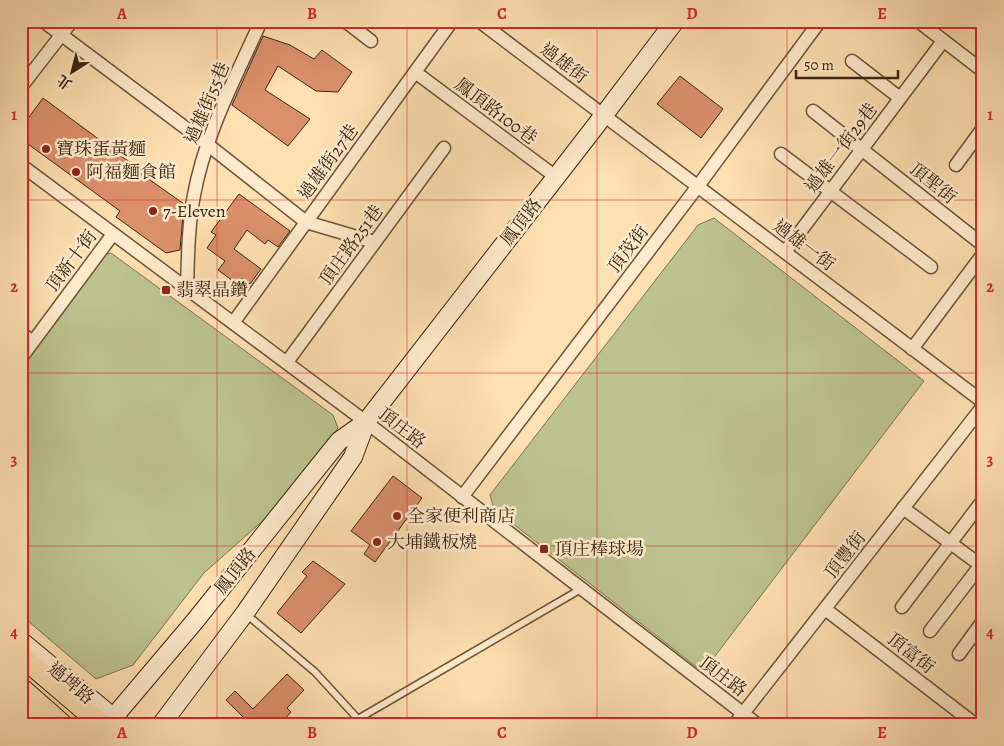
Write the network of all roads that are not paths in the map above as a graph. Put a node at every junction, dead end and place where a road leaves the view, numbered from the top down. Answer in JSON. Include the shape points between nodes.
{"nodes":[{"id":1,"x":43,"y":21,"type":"edge"},
{"id":2,"x":72,"y":21,"type":"edge"},
{"id":3,"x":261,"y":21,"type":"edge"},
{"id":4,"x":345,"y":21,"type":"edge"},
{"id":5,"x":452,"y":21,"type":"edge"},
{"id":6,"x":479,"y":21,"type":"edge"},
{"id":7,"x":675,"y":21,"type":"edge"},
{"id":8,"x":820,"y":21,"type":"edge"},
{"id":9,"x":918,"y":21,"type":"edge"},
{"id":10,"x":61,"y":35,"type":"junction"},
{"id":11,"x":371,"y":41,"type":"dead end"},
{"id":12,"x":943,"y":41,"type":"junction"},
{"id":13,"x":852,"y":61,"type":"dead end"},
{"id":14,"x":983,"y":71,"type":"edge"},
{"id":15,"x":415,"y":72,"type":"junction"},
{"id":16,"x":21,"y":86,"type":"edge"},
{"id":17,"x":900,"y":98,"type":"junction"},
{"id":18,"x":813,"y":111,"type":"dead end"},
{"id":19,"x":604,"y":115,"type":"junction"},
{"id":20,"x":983,"y":128,"type":"edge"},
{"id":21,"x":207,"y":144,"type":"junction"},
{"id":22,"x":444,"y":148,"type":"dead end"},
{"id":23,"x":862,"y":149,"type":"junction"},
{"id":24,"x":782,"y":154,"type":"dead end"},
{"id":25,"x":21,"y":165,"type":"edge"},
{"id":26,"x":956,"y":165,"type":"dead end"},
{"id":27,"x":556,"y":177,"type":"junction"},
{"id":28,"x":698,"y":186,"type":"junction"},
{"id":29,"x":831,"y":192,"type":"junction"},
{"id":30,"x":306,"y":222,"type":"junction"},
{"id":31,"x":113,"y":234,"type":"junction"},
{"id":32,"x":374,"y":242,"type":"junction"},
{"id":33,"x":983,"y":245,"type":"edge"},
{"id":34,"x":785,"y":252,"type":"junction"},
{"id":35,"x":983,"y":254,"type":"edge"},
{"id":36,"x":931,"y":267,"type":"dead end"},
{"id":37,"x":187,"y":289,"type":"junction"},
{"id":38,"x":233,"y":323,"type":"junction"},
{"id":39,"x":21,"y":329,"type":"edge"},
{"id":40,"x":35,"y":340,"type":"junction"},
{"id":41,"x":912,"y":349,"type":"junction"},
{"id":42,"x":21,"y":358,"type":"edge"},
{"id":43,"x":287,"y":362,"type":"junction"},
{"id":44,"x":983,"y":402,"type":"edge"},
{"id":45,"x":983,"y":406,"type":"edge"},
{"id":46,"x":366,"y":422,"type":"junction"},
{"id":47,"x":462,"y":497,"type":"junction"},
{"id":48,"x":983,"y":500,"type":"edge"},
{"id":49,"x":904,"y":508,"type":"junction"},
{"id":50,"x":951,"y":543,"type":"junction"},
{"id":51,"x":982,"y":565,"type":"edge"},
{"id":52,"x":581,"y":589,"type":"junction"},
{"id":53,"x":902,"y":607,"type":"dead end"},
{"id":54,"x":825,"y":608,"type":"junction"},
{"id":55,"x":245,"y":613,"type":"junction"},
{"id":56,"x":983,"y":621,"type":"edge"},
{"id":57,"x":930,"y":631,"type":"dead end"},
{"id":58,"x":21,"y":641,"type":"edge"},
{"id":59,"x":959,"y":654,"type":"dead end"},
{"id":60,"x":24,"y":658,"type":"edge"},
{"id":61,"x":21,"y":688,"type":"edge"},
{"id":62,"x":21,"y":713,"type":"edge"},
{"id":63,"x":743,"y":713,"type":"junction"},
{"id":64,"x":111,"y":723,"type":"edge"},
{"id":65,"x":35,"y":725,"type":"edge"},
{"id":66,"x":63,"y":725,"type":"edge"},
{"id":67,"x":161,"y":725,"type":"edge"},
{"id":68,"x":734,"y":725,"type":"edge"},
{"id":69,"x":758,"y":725,"type":"edge"},
{"id":70,"x":976,"y":725,"type":"edge"}],
"edges":[{"from":1,"to":10,"type":"street"},
{"from":2,"to":10,"type":"street"},
{"from":3,"to":21,"type":"street","name":"過雄街55巷"},
{"from":4,"to":11,"type":"street"},
{"from":5,"to":15,"type":"street","name":"過雄街27巷"},
{"from":6,"to":19,"type":"street","name":"過雄街"},
{"from":7,"to":19,"type":"main road","name":"鳳頂路"},
{"from":8,"to":28,"type":"street","name":"頂茂街"},
{"from":9,"to":12,"type":"street"},
{"from":10,"to":16,"type":"street"},
{"from":10,"to":21,"type":"street"},
{"from":12,"to":14,"type":"street"},
{"from":12,"to":17,"type":"street","name":"過雄一街29巷"},
{"from":13,"to":17,"type":"street"},
{"from":15,"to":27,"type":"street","name":"鳳頂路100巷"},
{"from":15,"to":30,"type":"street","name":"過雄街27巷"},
{"from":17,"to":23,"type":"street","name":"過雄一街29巷"},
{"from":18,"to":23,"type":"street","name":"頂聖街"},
{"from":19,"to":27,"type":"main road","name":"鳳頂路"},
{"from":19,"to":28,"type":"street","name":"過雄一街"},
{"from":20,"to":26,"type":"street"},
{"from":21,"to":30,"type":"street"},
{"from":21,"to":37,"type":"street","name":"過雄街55巷","via":[[190,219]]},
{"from":22,"to":32,"type":"street","name":"頂庄路251巷"},
{"from":23,"to":29,"type":"street","name":"過雄一街29巷"},
{"from":23,"to":33,"type":"street","name":"頂聖街"},
{"from":24,"to":29,"type":"street"},
{"from":25,"to":31,"type":"street","name":"頂庄路"},
{"from":27,"to":46,"type":"main road","name":"鳳頂路"},
{"from":28,"to":34,"type":"street","name":"過雄一街"},
{"from":28,"to":47,"type":"street","name":"頂茂街"},
{"from":29,"to":34,"type":"street","name":"過雄一街29巷"},
{"from":29,"to":36,"type":"street"},
{"from":30,"to":32,"type":"street"},
{"from":30,"to":38,"type":"street","name":"過雄街27巷"},
{"from":31,"to":37,"type":"street","name":"頂庄路"},
{"from":31,"to":40,"type":"street","name":"頂新十街"},
{"from":32,"to":43,"type":"street","name":"頂庄路251巷"},
{"from":34,"to":41,"type":"street","name":"過雄一街"},
{"from":35,"to":41,"type":"street"},
{"from":37,"to":38,"type":"street","name":"頂庄路"},
{"from":38,"to":43,"type":"street","name":"頂庄路"},
{"from":39,"to":40,"type":"lane"},
{"from":40,"to":42,"type":"street","name":"頂新十街"},
{"from":41,"to":44,"type":"street","name":"過雄一街"},
{"from":43,"to":46,"type":"street","name":"頂庄路"},
{"from":45,"to":49,"type":"street","name":"頂豐街"},
{"from":46,"to":47,"type":"street","name":"頂庄路"},
{"from":46,"to":55,"type":"main road","name":"鳳頂路","via":[[353,457]]},
{"from":46,"to":64,"type":"main road","name":"鳳頂路","via":[[338,441]]},
{"from":47,"to":52,"type":"street","name":"頂庄路"},
{"from":48,"to":50,"type":"street"},
{"from":49,"to":50,"type":"street"},
{"from":49,"to":54,"type":"street","name":"頂豐街"},
{"from":50,"to":51,"type":"street"},
{"from":50,"to":53,"type":"street"},
{"from":51,"to":57,"type":"street"},
{"from":52,"to":55,"type":"lane","via":[[358,719],[315,672]]},
{"from":52,"to":63,"type":"street","name":"頂庄路"},
{"from":54,"to":63,"type":"street","name":"頂豐街"},
{"from":54,"to":70,"type":"street","name":"頂富街"},
{"from":55,"to":67,"type":"main road","name":"鳳頂路"},
{"from":56,"to":59,"type":"street"},
{"from":58,"to":64,"type":"main road","name":"過埤路"},
{"from":60,"to":64,"type":"highway"},
{"from":61,"to":66,"type":"highway"},
{"from":62,"to":65,"type":"highway"},
{"from":63,"to":68,"type":"street","name":"頂豐街"},
{"from":63,"to":69,"type":"street","name":"頂庄路"}]}
